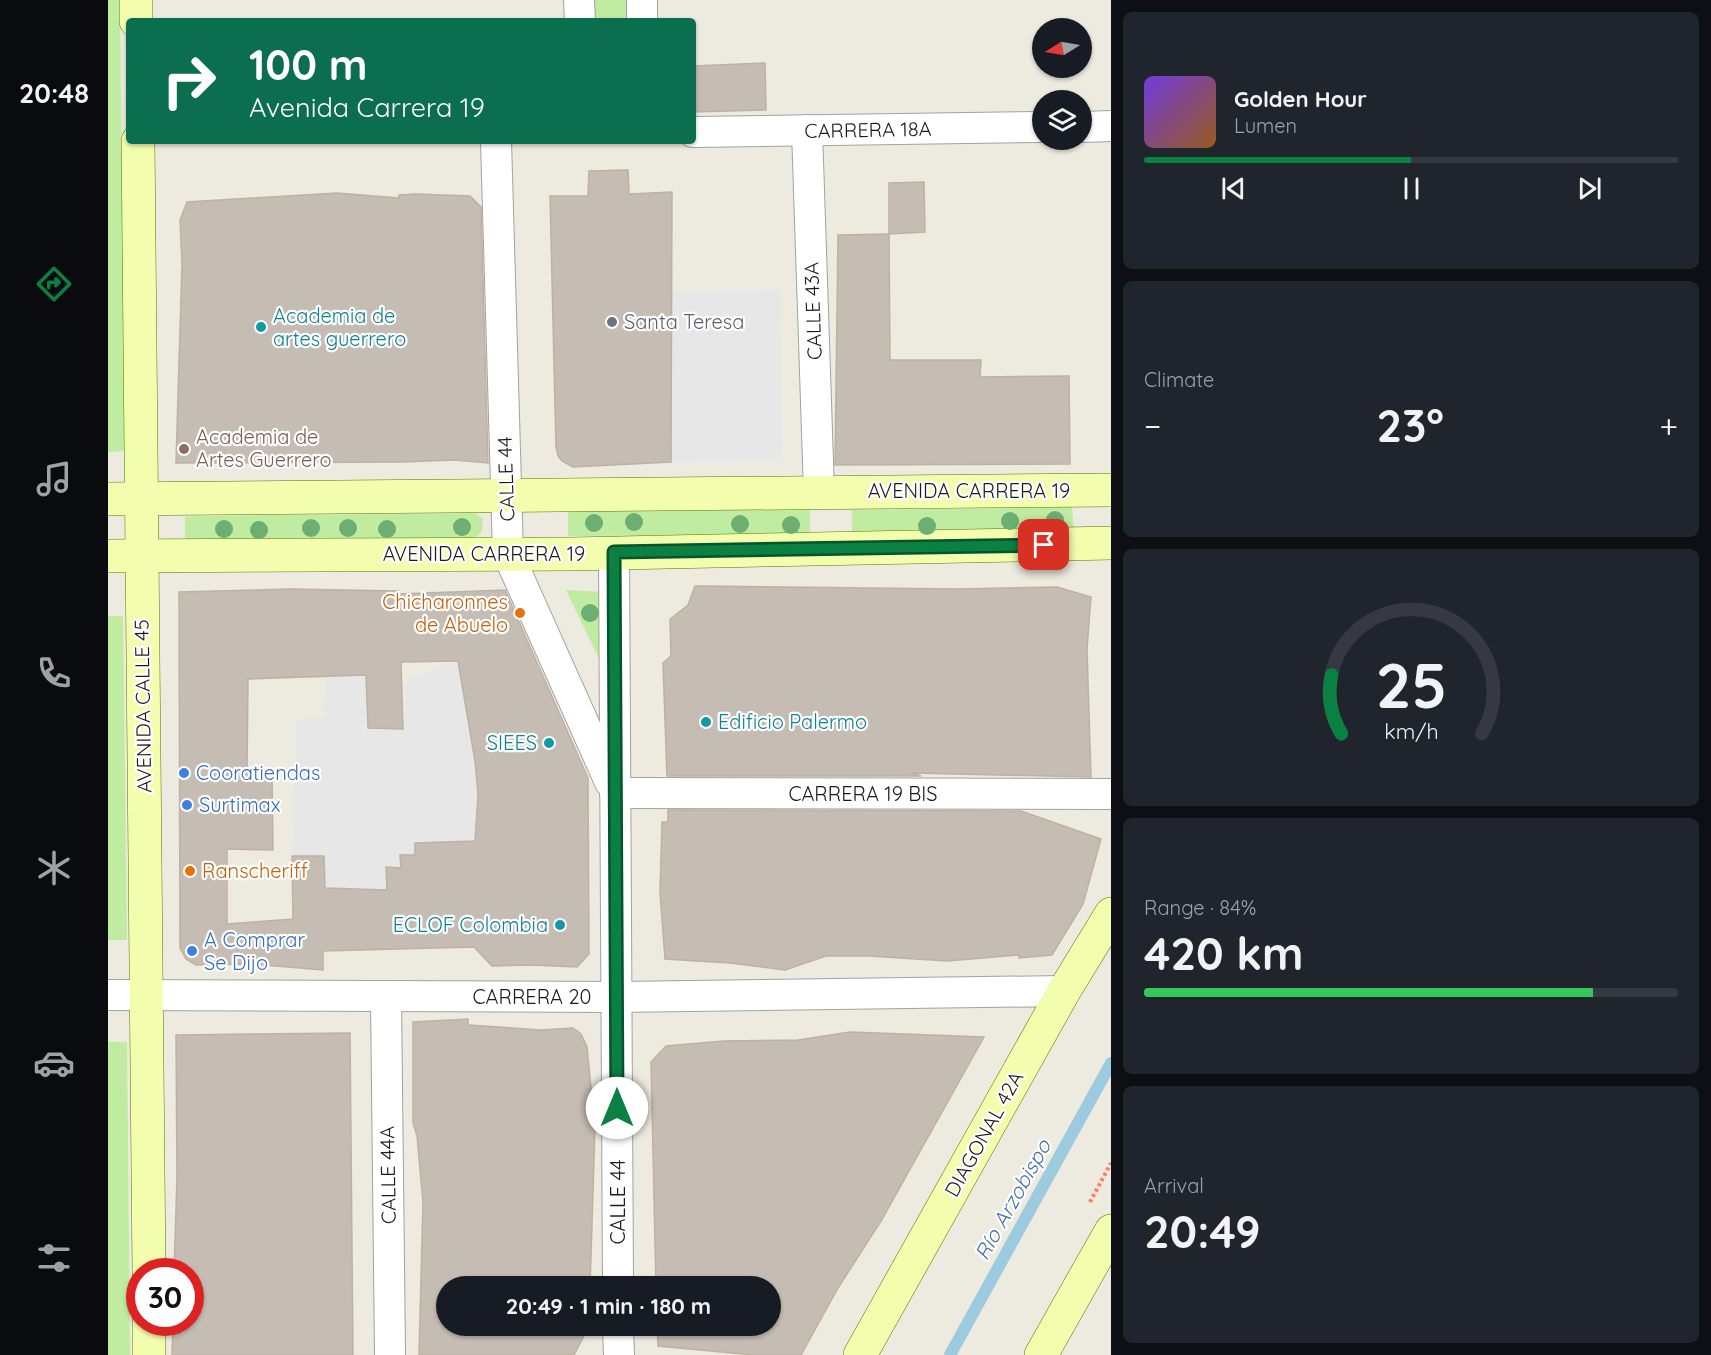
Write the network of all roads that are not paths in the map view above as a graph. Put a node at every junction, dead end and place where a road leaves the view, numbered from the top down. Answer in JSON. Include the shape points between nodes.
{"nodes":[{"id":1,"x":136,"y":0,"type":"edge"},
{"id":2,"x":579,"y":0,"type":"edge"},
{"id":3,"x":642,"y":0,"type":"edge"},
{"id":4,"x":136,"y":18,"type":"edge"},
{"id":5,"x":580,"y":18,"type":"edge"},
{"id":6,"x":642,"y":18,"type":"edge"},
{"id":7,"x":1111,"y":126,"type":"edge"},
{"id":8,"x":1032,"y":127,"type":"edge"},
{"id":9,"x":1092,"y":127,"type":"edge"},
{"id":10,"x":807,"y":130,"type":"junction"},
{"id":11,"x":696,"y":132,"type":"edge"},
{"id":12,"x":138,"y":144,"type":"edge"},
{"id":13,"x":495,"y":144,"type":"edge"},
{"id":14,"x":1111,"y":490,"type":"edge"},
{"id":15,"x":819,"y":492,"type":"junction"},
{"id":16,"x":506,"y":496,"type":"junction"},
{"id":17,"x":108,"y":499,"type":"edge"},
{"id":18,"x":141,"y":499,"type":"junction"},
{"id":19,"x":1111,"y":543,"type":"edge"},
{"id":20,"x":614,"y":552,"type":"junction"},
{"id":21,"x":508,"y":554,"type":"junction"},
{"id":22,"x":108,"y":556,"type":"edge"},
{"id":23,"x":142,"y":556,"type":"junction"},
{"id":24,"x":615,"y":794,"type":"junction"},
{"id":25,"x":1111,"y":794,"type":"edge"},
{"id":26,"x":1111,"y":914,"type":"edge"},
{"id":27,"x":1064,"y":991,"type":"junction"},
{"id":28,"x":108,"y":995,"type":"edge"},
{"id":29,"x":147,"y":995,"type":"junction"},
{"id":30,"x":386,"y":996,"type":"junction"},
{"id":31,"x":616,"y":998,"type":"junction"},
{"id":32,"x":1111,"y":1231,"type":"edge"},
{"id":33,"x":148,"y":1258,"type":"edge"},
{"id":34,"x":618,"y":1276,"type":"edge"},
{"id":35,"x":149,"y":1336,"type":"edge"},
{"id":36,"x":618,"y":1336,"type":"edge"},
{"id":37,"x":149,"y":1355,"type":"edge"},
{"id":38,"x":390,"y":1355,"type":"edge"},
{"id":39,"x":619,"y":1355,"type":"edge"},
{"id":40,"x":860,"y":1355,"type":"edge"},
{"id":41,"x":1041,"y":1355,"type":"edge"}],
"edges":[{"from":1,"to":4,"type":"main road"},
{"from":2,"to":5,"type":"street"},
{"from":3,"to":6,"type":"street"},
{"from":7,"to":9,"type":"street"},
{"from":8,"to":10,"type":"street","name":"CARRERA 18A"},
{"from":10,"to":11,"type":"street","name":"CARRERA 18A"},
{"from":10,"to":15,"type":"street","name":"CALLE 43A"},
{"from":12,"to":18,"type":"main road","name":"AVENIDA CALLE 45"},
{"from":13,"to":16,"type":"street","name":"CALLE 44"},
{"from":14,"to":15,"type":"main road","name":"AVENIDA CARRERA 19"},
{"from":15,"to":16,"type":"main road","name":"AVENIDA CARRERA 19"},
{"from":16,"to":18,"type":"main road","name":"AVENIDA CARRERA 19"},
{"from":16,"to":21,"type":"street","name":"CALLE 44"},
{"from":17,"to":18,"type":"main road","name":"AVENIDA CARRERA 19"},
{"from":18,"to":23,"type":"main road","name":"AVENIDA CALLE 45"},
{"from":19,"to":20,"type":"main road","name":"AVENIDA CARRERA 19"},
{"from":20,"to":21,"type":"main road","name":"AVENIDA CARRERA 19"},
{"from":20,"to":24,"type":"street","name":"CALLE 44"},
{"from":21,"to":23,"type":"main road","name":"AVENIDA CARRERA 19"},
{"from":21,"to":24,"type":"street","name":"CALLE 44"},
{"from":22,"to":23,"type":"main road","name":"AVENIDA CARRERA 19"},
{"from":23,"to":29,"type":"main road","name":"AVENIDA CALLE 45"},
{"from":24,"to":25,"type":"street","name":"CARRERA 19 BIS"},
{"from":24,"to":31,"type":"street","name":"CALLE 44"},
{"from":26,"to":27,"type":"main road","name":"DIAGONAL 42A"},
{"from":27,"to":31,"type":"street","name":"CARRERA 20"},
{"from":27,"to":40,"type":"main road","name":"DIAGONAL 42A"},
{"from":28,"to":29,"type":"street","name":"CARRERA 20"},
{"from":29,"to":30,"type":"street","name":"CARRERA 20"},
{"from":29,"to":33,"type":"main road","name":"AVENIDA CALLE 45"},
{"from":30,"to":31,"type":"street","name":"CARRERA 20"},
{"from":30,"to":38,"type":"street","name":"CALLE 44A"},
{"from":31,"to":34,"type":"street","name":"CALLE 44"},
{"from":32,"to":41,"type":"main road"},
{"from":35,"to":37,"type":"main road"},
{"from":36,"to":39,"type":"street"}]}
